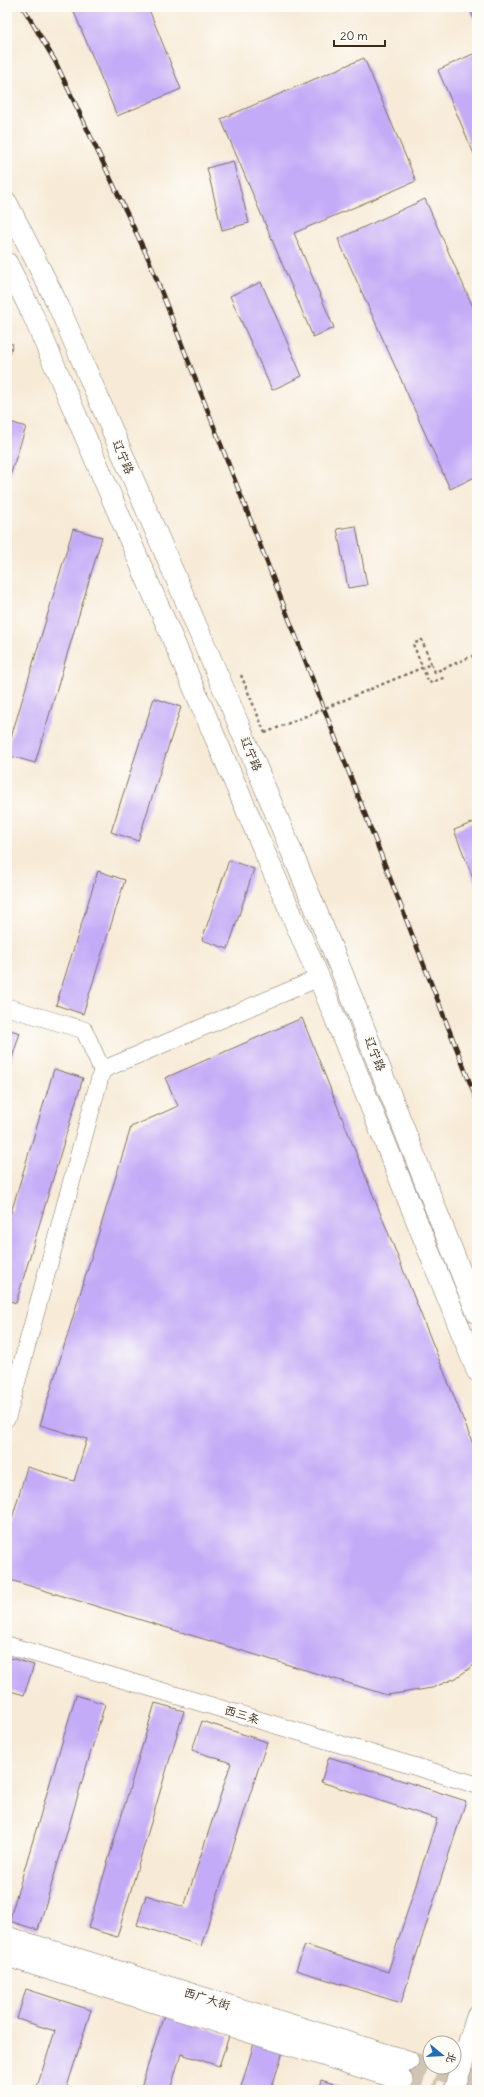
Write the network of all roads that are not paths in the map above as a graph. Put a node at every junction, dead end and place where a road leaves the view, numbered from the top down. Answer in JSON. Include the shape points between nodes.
{"nodes":[{"id":1,"x":7,"y":203,"type":"edge"},
{"id":2,"x":7,"y":263,"type":"edge"},
{"id":3,"x":319,"y":978,"type":"junction"},
{"id":4,"x":7,"y":1007,"type":"edge"},
{"id":5,"x":102,"y":1070,"type":"junction"},
{"id":6,"x":477,"y":1313,"type":"edge"},
{"id":7,"x":477,"y":1371,"type":"edge"},
{"id":8,"x":7,"y":1418,"type":"edge"},
{"id":9,"x":7,"y":1645,"type":"edge"},
{"id":10,"x":477,"y":1784,"type":"edge"},
{"id":11,"x":7,"y":1937,"type":"edge"},
{"id":12,"x":7,"y":1956,"type":"edge"},
{"id":13,"x":477,"y":2016,"type":"edge"},
{"id":14,"x":477,"y":2066,"type":"edge"},
{"id":15,"x":454,"y":2090,"type":"edge"},
{"id":16,"x":469,"y":2090,"type":"edge"}],
"edges":[{"from":1,"to":6,"type":"main road","name":"辽宁路","via":[[59,307],[231,707],[341,970]]},
{"from":2,"to":3,"type":"main road","name":"辽宁路","via":[[35,320]]},
{"from":3,"to":5,"type":"street"},
{"from":3,"to":7,"type":"main road","name":"辽宁路"},
{"from":4,"to":5,"type":"street","via":[[84,1030]]},
{"from":5,"to":8,"type":"street"},
{"from":9,"to":10,"type":"street","name":"西三条"},
{"from":11,"to":12,"type":"main road","name":"西广大街","via":[[405,2070]]},
{"from":13,"to":15,"type":"main road"},
{"from":14,"to":16,"type":"main road"}]}
